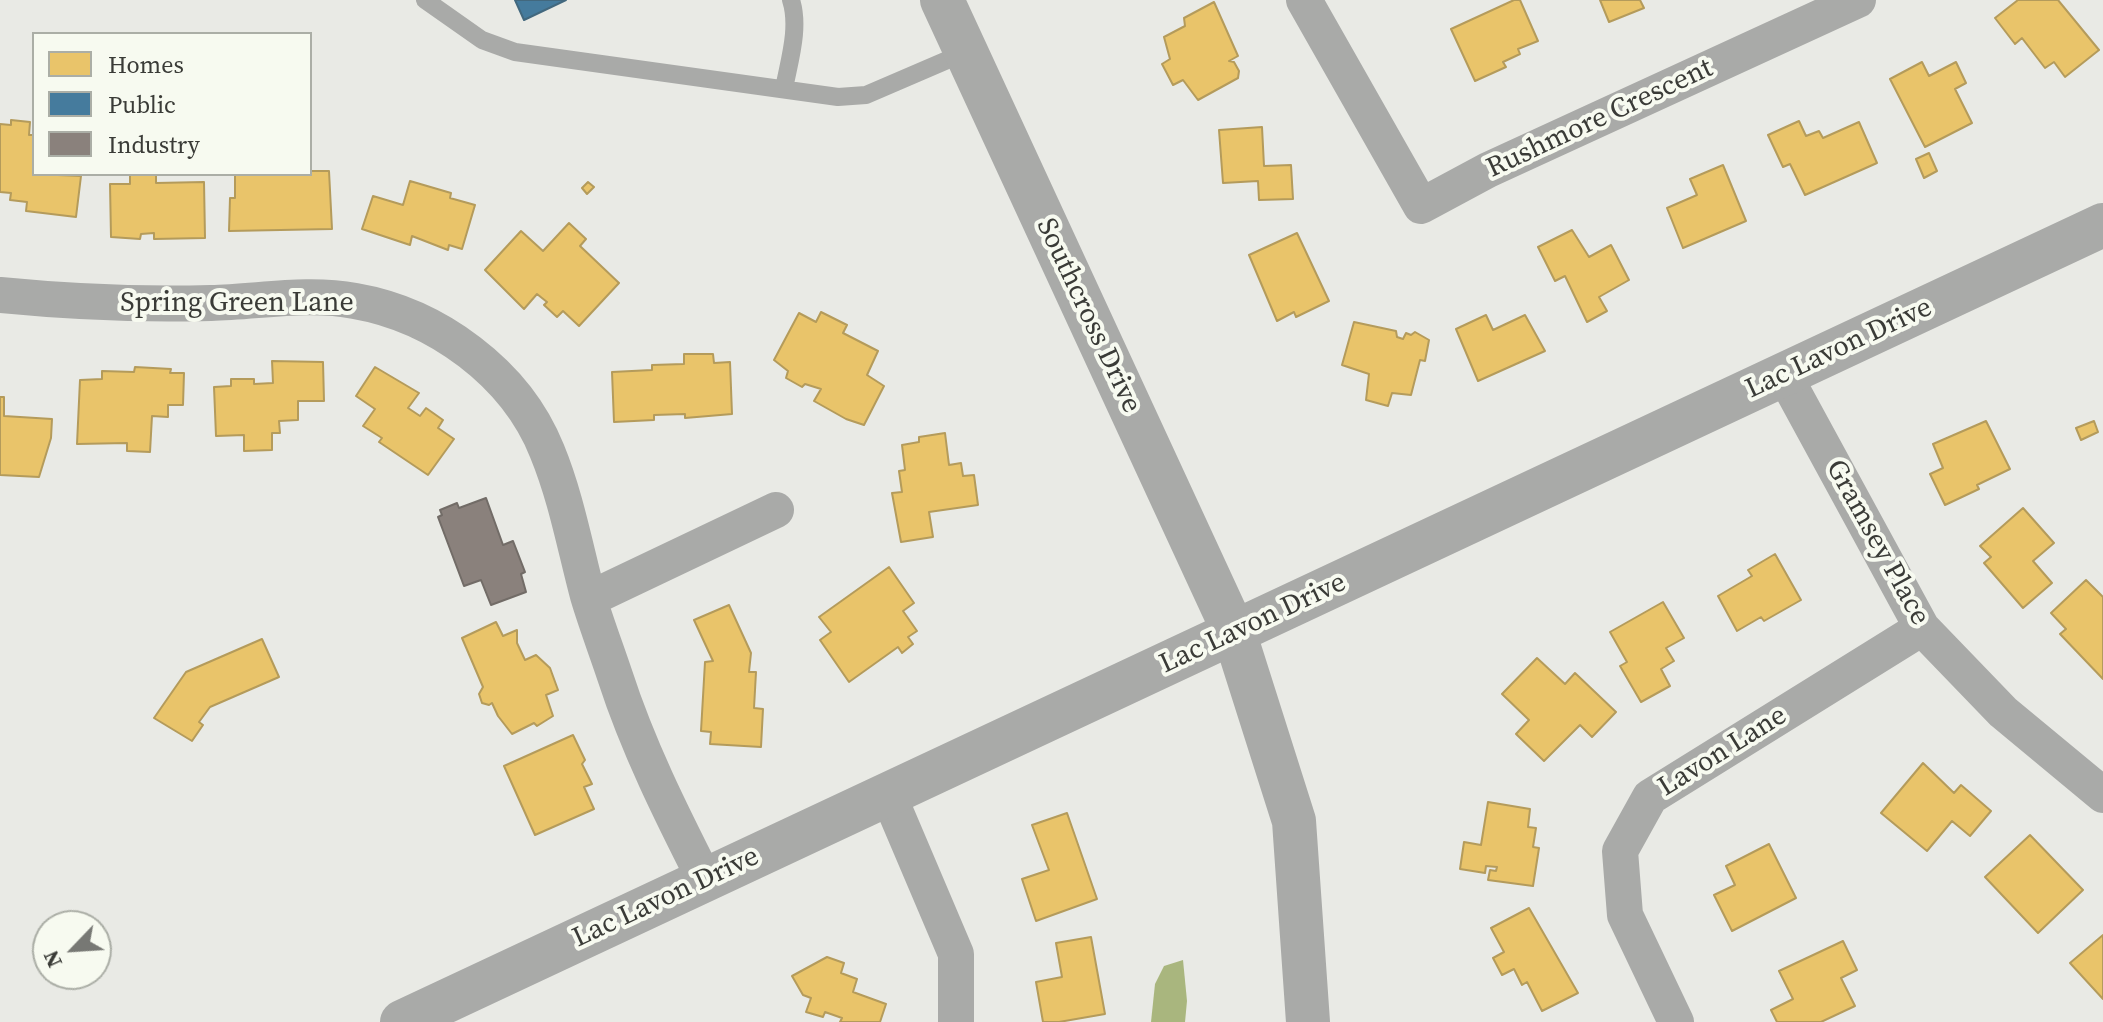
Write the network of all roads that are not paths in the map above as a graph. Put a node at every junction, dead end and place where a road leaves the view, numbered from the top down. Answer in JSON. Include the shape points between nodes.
{"nodes":[{"id":1,"x":425,"y":0,"type":"edge"},
{"id":2,"x":791,"y":0,"type":"edge"},
{"id":3,"x":942,"y":0,"type":"edge"},
{"id":4,"x":1304,"y":0,"type":"edge"},
{"id":5,"x":1858,"y":0,"type":"edge"},
{"id":6,"x":966,"y":52,"type":"junction"},
{"id":7,"x":784,"y":89,"type":"junction"},
{"id":8,"x":2103,"y":225,"type":"edge"},
{"id":9,"x":0,"y":295,"type":"edge"},
{"id":10,"x":1774,"y":379,"type":"junction"},
{"id":11,"x":776,"y":510,"type":"dead end"},
{"id":12,"x":589,"y":599,"type":"junction"},
{"id":13,"x":1922,"y":628,"type":"junction"},
{"id":14,"x":1234,"y":632,"type":"junction"},
{"id":15,"x":888,"y":794,"type":"junction"},
{"id":16,"x":2103,"y":795,"type":"edge"},
{"id":17,"x":705,"y":880,"type":"junction"},
{"id":18,"x":402,"y":1022,"type":"edge"},
{"id":19,"x":956,"y":1022,"type":"edge"},
{"id":20,"x":1308,"y":1022,"type":"edge"},
{"id":21,"x":1676,"y":1022,"type":"edge"}],
"edges":[{"from":1,"to":7,"type":"lane","via":[[482,40],[515,52]]},
{"from":2,"to":7,"type":"lane","via":[[794,33]]},
{"from":3,"to":6,"type":"street","name":"Southcross Drive"},
{"from":4,"to":5,"type":"street","name":"Rushmore Crescent","via":[[1421,206]]},
{"from":6,"to":7,"type":"lane","via":[[866,95],[838,97]]},
{"from":6,"to":14,"type":"street","name":"Southcross Drive"},
{"from":8,"to":10,"type":"street","name":"Lac Lavon Drive"},
{"from":9,"to":12,"type":"street","name":"Spring Green Lane","via":[[133,304],[336,298],[378,307],[443,332],[510,391],[546,448]]},
{"from":10,"to":13,"type":"street","name":"Gramsey Place","via":[[1788,382]]},
{"from":10,"to":14,"type":"street","name":"Lac Lavon Drive"},
{"from":11,"to":12,"type":"street"},
{"from":12,"to":17,"type":"street","name":"Spring Green Lane","via":[[628,716]]},
{"from":13,"to":16,"type":"street","name":"Gramsey Place","via":[[2003,712]]},
{"from":13,"to":21,"type":"street","name":"Lavon Lane","via":[[1650,797],[1620,851],[1625,915]]},
{"from":14,"to":15,"type":"street","name":"Lac Lavon Drive"},
{"from":14,"to":20,"type":"street","name":"Southcross Drive","via":[[1294,821]]},
{"from":15,"to":17,"type":"street","name":"Lac Lavon Drive"},
{"from":15,"to":19,"type":"street","via":[[956,954]]},
{"from":17,"to":18,"type":"street","name":"Lac Lavon Drive"}]}
